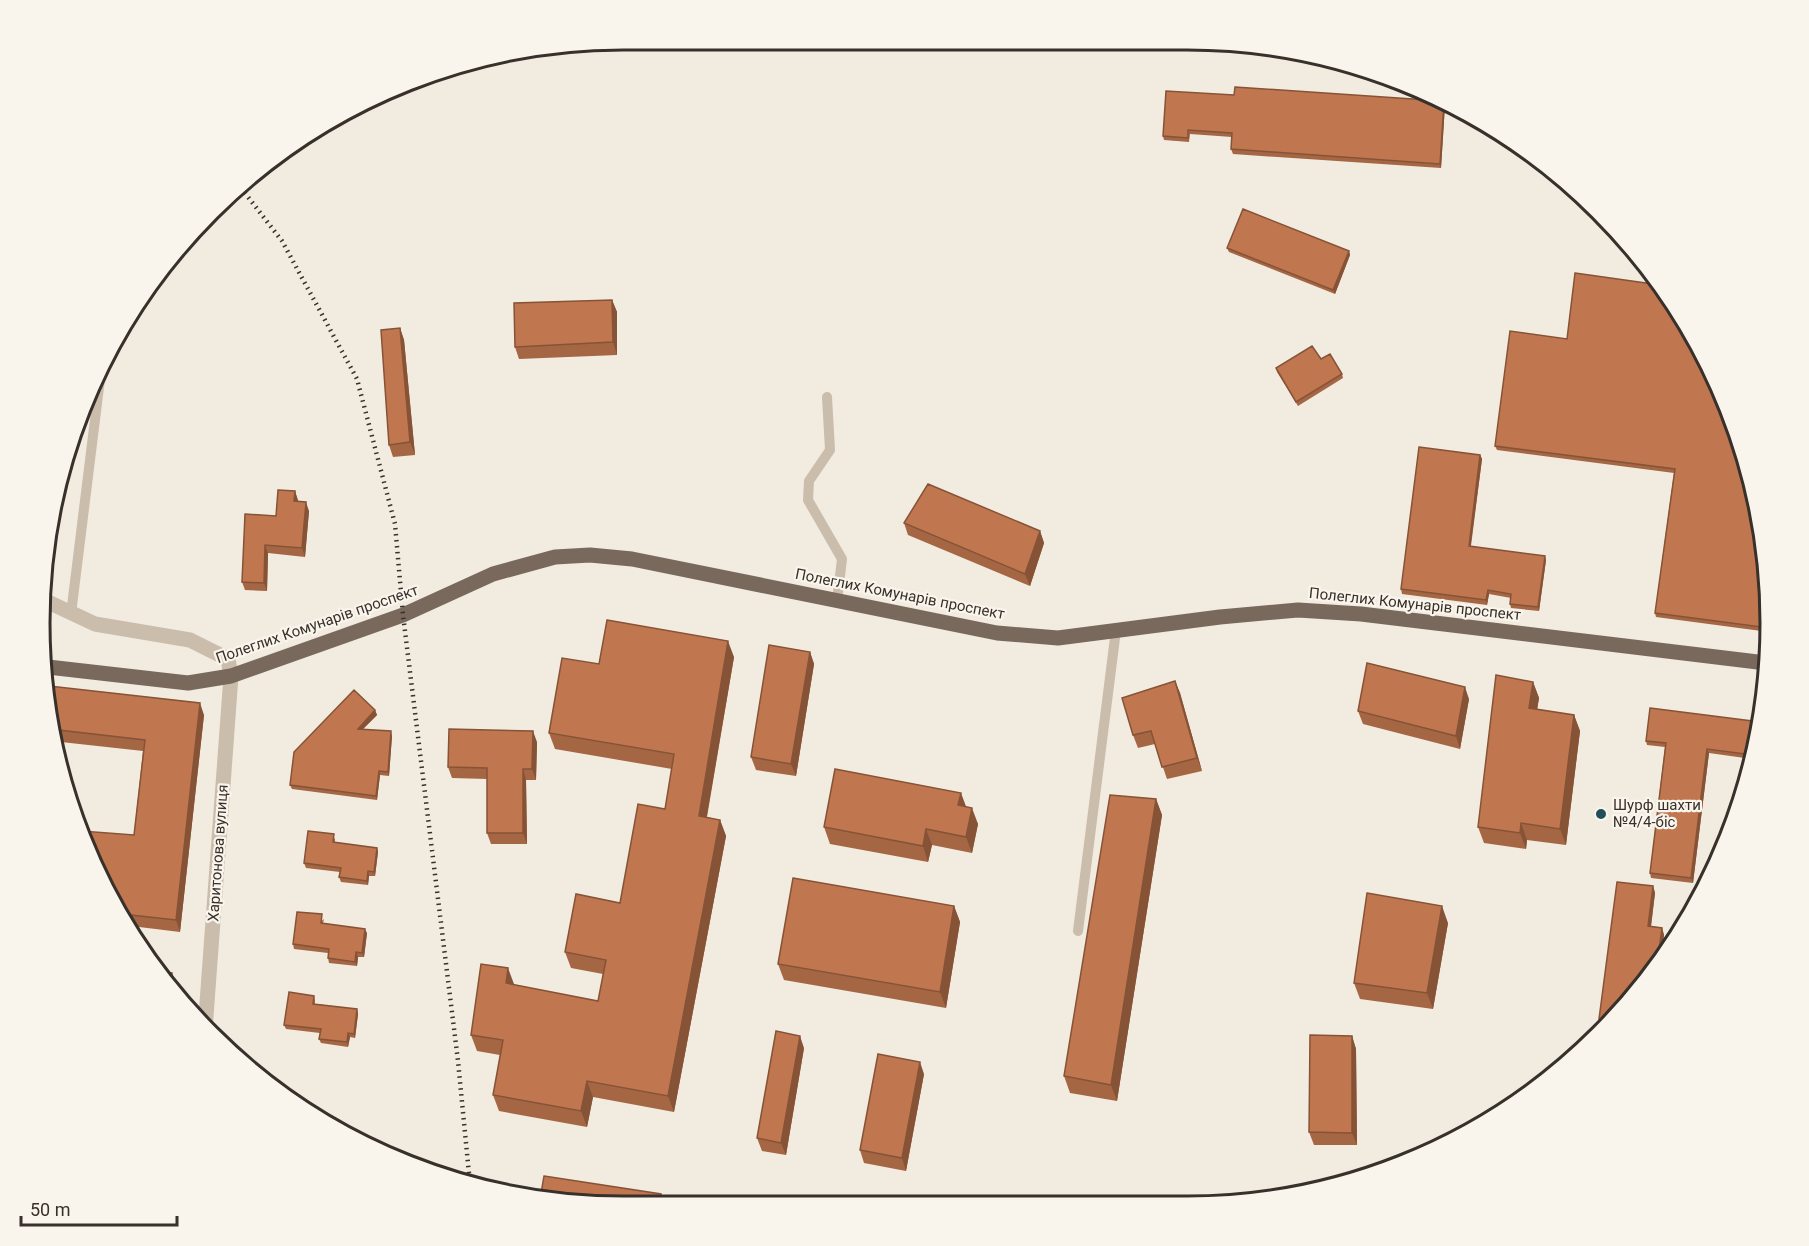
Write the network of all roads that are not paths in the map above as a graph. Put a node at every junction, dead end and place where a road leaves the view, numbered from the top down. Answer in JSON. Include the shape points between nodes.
{"nodes":[{"id":1,"x":98,"y":392,"type":"edge"},
{"id":2,"x":827,"y":397,"type":"dead end"},
{"id":3,"x":837,"y":601,"type":"junction"},
{"id":4,"x":51,"y":603,"type":"edge"},
{"id":5,"x":71,"y":614,"type":"junction"},
{"id":6,"x":1116,"y":630,"type":"junction"},
{"id":7,"x":1758,"y":662,"type":"edge"},
{"id":8,"x":52,"y":667,"type":"edge"},
{"id":9,"x":231,"y":676,"type":"junction"},
{"id":10,"x":1078,"y":931,"type":"dead end"},
{"id":11,"x":206,"y":1017,"type":"edge"}],
"edges":[{"from":1,"to":5,"type":"lane"},
{"from":2,"to":3,"type":"lane","via":[[830,450],[809,481],[808,500],[842,559]]},
{"from":3,"to":6,"type":"main road","name":"Полеглих Комунарів проспект","via":[[997,633],[1058,638]]},
{"from":3,"to":9,"type":"main road","name":"Полеглих Комунарів проспект","via":[[632,559],[555,557],[493,574],[403,615]]},
{"from":4,"to":5,"type":"street"},
{"from":5,"to":9,"type":"street","via":[[95,624],[190,640],[228,659]]},
{"from":6,"to":7,"type":"main road","name":"Полеглих Комунарів проспект","via":[[1298,609]]},
{"from":6,"to":10,"type":"lane"},
{"from":8,"to":9,"type":"main road","name":"Полеглих Комунарів проспект","via":[[188,683]]},
{"from":9,"to":11,"type":"street","name":"Харитонова вулиця"}]}
